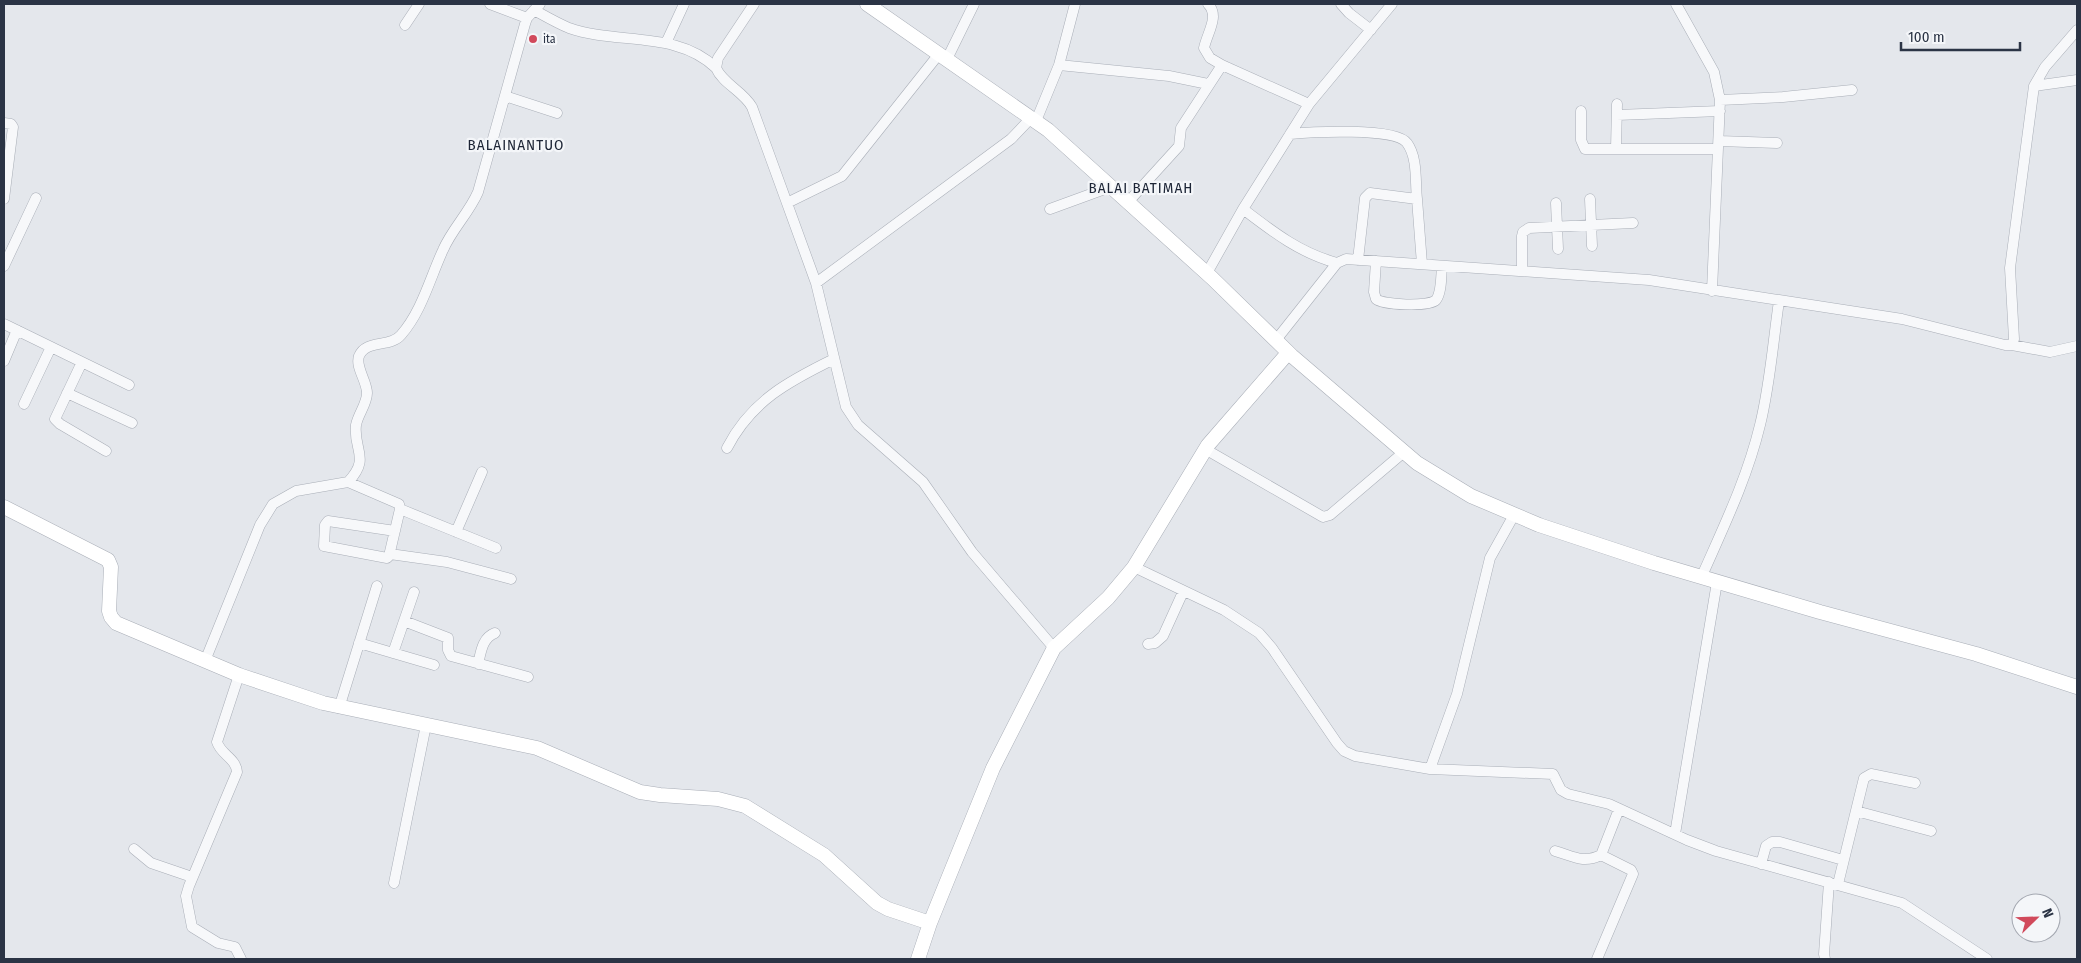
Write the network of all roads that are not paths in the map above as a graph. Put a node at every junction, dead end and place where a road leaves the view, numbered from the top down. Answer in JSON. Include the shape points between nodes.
{"nodes":[{"id":1,"x":419,"y":4,"type":"edge"},
{"id":2,"x":490,"y":4,"type":"edge"},
{"id":3,"x":684,"y":4,"type":"edge"},
{"id":4,"x":754,"y":4,"type":"edge"},
{"id":5,"x":867,"y":4,"type":"edge"},
{"id":6,"x":974,"y":4,"type":"edge"},
{"id":7,"x":1074,"y":4,"type":"edge"},
{"id":8,"x":1208,"y":4,"type":"edge"},
{"id":9,"x":1341,"y":4,"type":"edge"},
{"id":10,"x":1392,"y":4,"type":"edge"},
{"id":11,"x":1676,"y":4,"type":"edge"},
{"id":12,"x":534,"y":11,"type":"edge"},
{"id":13,"x":405,"y":24,"type":"dead end"},
{"id":14,"x":1371,"y":30,"type":"junction"},
{"id":15,"x":2077,"y":30,"type":"edge"},
{"id":16,"x":666,"y":43,"type":"junction"},
{"id":17,"x":943,"y":57,"type":"junction"},
{"id":18,"x":1059,"y":65,"type":"junction"},
{"id":19,"x":1222,"y":65,"type":"junction"},
{"id":20,"x":716,"y":68,"type":"junction"},
{"id":21,"x":2077,"y":80,"type":"edge"},
{"id":22,"x":1208,"y":84,"type":"junction"},
{"id":23,"x":2034,"y":86,"type":"junction"},
{"id":24,"x":1852,"y":90,"type":"dead end"},
{"id":25,"x":505,"y":96,"type":"junction"},
{"id":26,"x":1720,"y":100,"type":"junction"},
{"id":27,"x":1309,"y":104,"type":"junction"},
{"id":28,"x":1581,"y":111,"type":"dead end"},
{"id":29,"x":1720,"y":111,"type":"junction"},
{"id":30,"x":557,"y":113,"type":"dead end"},
{"id":31,"x":1033,"y":119,"type":"junction"},
{"id":32,"x":4,"y":123,"type":"edge"},
{"id":33,"x":1290,"y":134,"type":"junction"},
{"id":34,"x":1777,"y":143,"type":"dead end"},
{"id":35,"x":1719,"y":145,"type":"junction"},
{"id":36,"x":1616,"y":149,"type":"junction"},
{"id":37,"x":1113,"y":186,"type":"junction"},
{"id":38,"x":36,"y":198,"type":"dead end"},
{"id":39,"x":4,"y":199,"type":"edge"},
{"id":40,"x":1417,"y":199,"type":"junction"},
{"id":41,"x":1590,"y":199,"type":"dead end"},
{"id":42,"x":1129,"y":201,"type":"junction"},
{"id":43,"x":787,"y":203,"type":"junction"},
{"id":44,"x":1556,"y":203,"type":"dead end"},
{"id":45,"x":1050,"y":209,"type":"dead end"},
{"id":46,"x":1243,"y":209,"type":"junction"},
{"id":47,"x":1633,"y":223,"type":"dead end"},
{"id":48,"x":1590,"y":225,"type":"junction"},
{"id":49,"x":1557,"y":227,"type":"junction"},
{"id":50,"x":1592,"y":246,"type":"dead end"},
{"id":51,"x":1558,"y":249,"type":"dead end"},
{"id":52,"x":1358,"y":260,"type":"junction"},
{"id":53,"x":1376,"y":261,"type":"junction"},
{"id":54,"x":1337,"y":264,"type":"junction"},
{"id":55,"x":1422,"y":264,"type":"junction"},
{"id":56,"x":4,"y":266,"type":"edge"},
{"id":57,"x":1442,"y":266,"type":"junction"},
{"id":58,"x":1522,"y":271,"type":"junction"},
{"id":59,"x":1206,"y":273,"type":"junction"},
{"id":60,"x":816,"y":283,"type":"junction"},
{"id":61,"x":1712,"y":291,"type":"junction"},
{"id":62,"x":1778,"y":301,"type":"junction"},
{"id":63,"x":4,"y":324,"type":"edge"},
{"id":64,"x":17,"y":330,"type":"junction"},
{"id":65,"x":1276,"y":340,"type":"junction"},
{"id":66,"x":2012,"y":344,"type":"junction"},
{"id":67,"x":2077,"y":346,"type":"edge"},
{"id":68,"x":51,"y":347,"type":"junction"},
{"id":69,"x":1288,"y":353,"type":"junction"},
{"id":70,"x":834,"y":359,"type":"junction"},
{"id":71,"x":4,"y":361,"type":"edge"},
{"id":72,"x":82,"y":362,"type":"junction"},
{"id":73,"x":129,"y":385,"type":"dead end"},
{"id":74,"x":67,"y":394,"type":"junction"},
{"id":75,"x":24,"y":404,"type":"dead end"},
{"id":76,"x":132,"y":423,"type":"dead end"},
{"id":77,"x":727,"y":448,"type":"dead end"},
{"id":78,"x":1205,"y":449,"type":"junction"},
{"id":79,"x":106,"y":451,"type":"dead end"},
{"id":80,"x":1404,"y":452,"type":"junction"},
{"id":81,"x":482,"y":472,"type":"dead end"},
{"id":82,"x":348,"y":482,"type":"junction"},
{"id":83,"x":4,"y":508,"type":"edge"},
{"id":84,"x":400,"y":509,"type":"junction"},
{"id":85,"x":1514,"y":515,"type":"junction"},
{"id":86,"x":395,"y":531,"type":"junction"},
{"id":87,"x":456,"y":532,"type":"junction"},
{"id":88,"x":496,"y":548,"type":"dead end"},
{"id":89,"x":390,"y":554,"type":"junction"},
{"id":90,"x":1134,"y":567,"type":"junction"},
{"id":91,"x":1701,"y":578,"type":"junction"},
{"id":92,"x":511,"y":579,"type":"dead end"},
{"id":93,"x":1717,"y":582,"type":"junction"},
{"id":94,"x":377,"y":586,"type":"dead end"},
{"id":95,"x":414,"y":592,"type":"dead end"},
{"id":96,"x":1183,"y":592,"type":"junction"},
{"id":97,"x":404,"y":621,"type":"junction"},
{"id":98,"x":495,"y":633,"type":"dead end"},
{"id":99,"x":359,"y":643,"type":"junction"},
{"id":100,"x":1148,"y":644,"type":"dead end"},
{"id":101,"x":1054,"y":648,"type":"junction"},
{"id":102,"x":393,"y":653,"type":"junction"},
{"id":103,"x":206,"y":662,"type":"junction"},
{"id":104,"x":478,"y":664,"type":"junction"},
{"id":105,"x":434,"y":665,"type":"dead end"},
{"id":106,"x":238,"y":675,"type":"junction"},
{"id":107,"x":528,"y":677,"type":"dead end"},
{"id":108,"x":2077,"y":687,"type":"edge"},
{"id":109,"x":339,"y":708,"type":"junction"},
{"id":110,"x":426,"y":725,"type":"junction"},
{"id":111,"x":1430,"y":768,"type":"junction"},
{"id":112,"x":1915,"y":783,"type":"dead end"},
{"id":113,"x":1618,"y":809,"type":"junction"},
{"id":114,"x":1856,"y":811,"type":"junction"},
{"id":115,"x":1931,"y":831,"type":"dead end"},
{"id":116,"x":1675,"y":834,"type":"junction"},
{"id":117,"x":134,"y":849,"type":"dead end"},
{"id":118,"x":1556,"y":851,"type":"dead end"},
{"id":119,"x":1601,"y":855,"type":"junction"},
{"id":120,"x":1843,"y":860,"type":"junction"},
{"id":121,"x":1761,"y":864,"type":"junction"},
{"id":122,"x":192,"y":877,"type":"junction"},
{"id":123,"x":394,"y":883,"type":"dead end"},
{"id":124,"x":1833,"y":883,"type":"junction"},
{"id":125,"x":930,"y":923,"type":"junction"},
{"id":126,"x":241,"y":959,"type":"edge"},
{"id":127,"x":918,"y":959,"type":"edge"},
{"id":128,"x":1597,"y":959,"type":"edge"},
{"id":129,"x":1825,"y":959,"type":"edge"},
{"id":130,"x":1987,"y":959,"type":"edge"}],
"edges":[{"from":1,"to":13,"type":"street"},
{"from":2,"to":12,"type":"street"},
{"from":3,"to":16,"type":"street"},
{"from":4,"to":20,"type":"street","via":[[718,58]]},
{"from":5,"to":17,"type":"street"},
{"from":6,"to":17,"type":"street"},
{"from":7,"to":18,"type":"street"},
{"from":8,"to":19,"type":"street","via":[[1214,11],[1214,17],[1204,48],[1210,58]]},
{"from":9,"to":14,"type":"street"},
{"from":10,"to":14,"type":"street"},
{"from":11,"to":26,"type":"street","via":[[1711,66]]},
{"from":12,"to":16,"type":"street","via":[[569,28]]},
{"from":12,"to":25,"type":"street"},
{"from":14,"to":27,"type":"street"},
{"from":15,"to":23,"type":"street","via":[[2044,67]]},
{"from":16,"to":20,"type":"street","via":[[699,53]]},
{"from":17,"to":31,"type":"street"},
{"from":17,"to":43,"type":"street","via":[[842,176]]},
{"from":18,"to":22,"type":"street","via":[[1169,76]]},
{"from":18,"to":31,"type":"street"},
{"from":19,"to":22,"type":"street"},
{"from":19,"to":27,"type":"street"},
{"from":20,"to":43,"type":"street","via":[[748,100]]},
{"from":21,"to":23,"type":"street"},
{"from":22,"to":42,"type":"street","via":[[1181,128],[1178,146]]},
{"from":23,"to":66,"type":"street","via":[[2010,268]]},
{"from":24,"to":26,"type":"street"},
{"from":25,"to":30,"type":"street"},
{"from":25,"to":82,"type":"street","via":[[478,192],[444,248],[420,304],[401,335],[365,348],[359,356],[367,393],[356,426],[361,462]]},
{"from":26,"to":29,"type":"street"},
{"from":27,"to":33,"type":"street"},
{"from":28,"to":36,"type":"street","via":[[1582,146],[1590,150]]},
{"from":29,"to":35,"type":"street"},
{"from":29,"to":36,"type":"street","via":[[1617,110]]},
{"from":31,"to":37,"type":"street"},
{"from":31,"to":60,"type":"street","via":[[1011,140]]},
{"from":32,"to":39,"type":"street","via":[[13,127]]},
{"from":33,"to":40,"type":"street","via":[[1331,131],[1402,138],[1414,158]]},
{"from":33,"to":46,"type":"street"},
{"from":34,"to":35,"type":"street"},
{"from":35,"to":36,"type":"street"},
{"from":35,"to":61,"type":"street"},
{"from":37,"to":42,"type":"street"},
{"from":37,"to":45,"type":"street"},
{"from":38,"to":56,"type":"street"},
{"from":40,"to":52,"type":"street","via":[[1367,194]]},
{"from":40,"to":55,"type":"street"},
{"from":41,"to":48,"type":"street"},
{"from":42,"to":59,"type":"street"},
{"from":43,"to":60,"type":"street"},
{"from":44,"to":49,"type":"street"},
{"from":46,"to":54,"type":"street","via":[[1290,243],[1314,257]]},
{"from":46,"to":59,"type":"street"},
{"from":47,"to":48,"type":"street"},
{"from":48,"to":49,"type":"street"},
{"from":48,"to":50,"type":"street"},
{"from":49,"to":51,"type":"street"},
{"from":49,"to":58,"type":"street","via":[[1529,228],[1523,232]]},
{"from":52,"to":53,"type":"street"},
{"from":52,"to":54,"type":"street","via":[[1342,260]]},
{"from":53,"to":55,"type":"street"},
{"from":53,"to":57,"type":"street","via":[[1374,292],[1376,299],[1385,303],[1434,302],[1438,296]]},
{"from":54,"to":65,"type":"street"},
{"from":55,"to":57,"type":"street"},
{"from":57,"to":58,"type":"street"},
{"from":58,"to":61,"type":"street","via":[[1648,280]]},
{"from":59,"to":65,"type":"street"},
{"from":60,"to":70,"type":"street"},
{"from":61,"to":62,"type":"street"},
{"from":62,"to":66,"type":"street","via":[[1902,319],[2004,345]]},
{"from":62,"to":91,"type":"street","via":[[1757,435],[1741,487]]},
{"from":63,"to":64,"type":"street"},
{"from":64,"to":68,"type":"street"},
{"from":64,"to":71,"type":"street"},
{"from":65,"to":69,"type":"street"},
{"from":66,"to":67,"type":"street","via":[[2050,352]]},
{"from":68,"to":72,"type":"street"},
{"from":68,"to":75,"type":"street"},
{"from":69,"to":78,"type":"street"},
{"from":69,"to":80,"type":"street"},
{"from":70,"to":77,"type":"street","via":[[793,379],[771,395],[747,416]]},
{"from":70,"to":101,"type":"street","via":[[851,416],[923,482],[972,552]]},
{"from":72,"to":73,"type":"street"},
{"from":72,"to":74,"type":"street"},
{"from":74,"to":76,"type":"street"},
{"from":74,"to":79,"type":"street","via":[[55,417],[57,422]]},
{"from":78,"to":80,"type":"street","via":[[1323,517]]},
{"from":78,"to":90,"type":"street"},
{"from":80,"to":85,"type":"street","via":[[1471,496]]},
{"from":81,"to":87,"type":"street"},
{"from":82,"to":84,"type":"street","via":[[396,501]]},
{"from":82,"to":103,"type":"street","via":[[296,491],[273,504],[260,525]]},
{"from":83,"to":103,"type":"street","via":[[108,560],[112,567],[110,614],[116,623]]},
{"from":84,"to":86,"type":"street"},
{"from":84,"to":87,"type":"street"},
{"from":85,"to":91,"type":"street"},
{"from":85,"to":111,"type":"street","via":[[1490,558],[1458,694]]},
{"from":86,"to":89,"type":"street"},
{"from":86,"to":89,"type":"street","via":[[330,521],[325,525],[325,547],[387,558]]},
{"from":87,"to":88,"type":"street"},
{"from":89,"to":92,"type":"street","via":[[447,562]]},
{"from":90,"to":96,"type":"street"},
{"from":90,"to":101,"type":"street","via":[[1108,598]]},
{"from":91,"to":93,"type":"street"},
{"from":93,"to":108,"type":"street","via":[[1976,654]]},
{"from":93,"to":116,"type":"street"},
{"from":94,"to":99,"type":"street"},
{"from":95,"to":97,"type":"street"},
{"from":96,"to":100,"type":"street","via":[[1164,636]]},
{"from":96,"to":111,"type":"street","via":[[1230,613],[1259,633],[1344,751],[1355,756]]},
{"from":97,"to":102,"type":"street"},
{"from":97,"to":104,"type":"street","via":[[445,635],[451,656]]},
{"from":98,"to":104,"type":"street","via":[[484,641]]},
{"from":99,"to":102,"type":"street"},
{"from":99,"to":109,"type":"street"},
{"from":101,"to":125,"type":"street","via":[[995,763]]},
{"from":102,"to":105,"type":"street"},
{"from":103,"to":106,"type":"street"},
{"from":104,"to":107,"type":"street"},
{"from":106,"to":109,"type":"street"},
{"from":106,"to":122,"type":"street","via":[[217,742],[234,761],[237,772]]},
{"from":109,"to":110,"type":"street"},
{"from":110,"to":123,"type":"street"},
{"from":110,"to":125,"type":"street","via":[[537,748],[640,792],[738,803],[814,848],[877,903]]},
{"from":111,"to":113,"type":"street","via":[[1553,774],[1568,794]]},
{"from":112,"to":114,"type":"street","via":[[1871,774],[1866,776]]},
{"from":113,"to":116,"type":"street"},
{"from":113,"to":119,"type":"street"},
{"from":114,"to":115,"type":"street"},
{"from":114,"to":120,"type":"street"},
{"from":116,"to":121,"type":"street","via":[[1716,851]]},
{"from":117,"to":122,"type":"street","via":[[151,863]]},
{"from":118,"to":119,"type":"street","via":[[1584,860]]},
{"from":119,"to":128,"type":"street","via":[[1631,870],[1632,874]]},
{"from":120,"to":121,"type":"street","via":[[1772,842],[1766,846]]},
{"from":120,"to":124,"type":"street"},
{"from":121,"to":124,"type":"street"},
{"from":122,"to":126,"type":"street","via":[[186,896],[192,927],[218,943],[235,947]]},
{"from":124,"to":129,"type":"street"},
{"from":124,"to":130,"type":"street","via":[[1908,906]]},
{"from":125,"to":127,"type":"street"}]}
